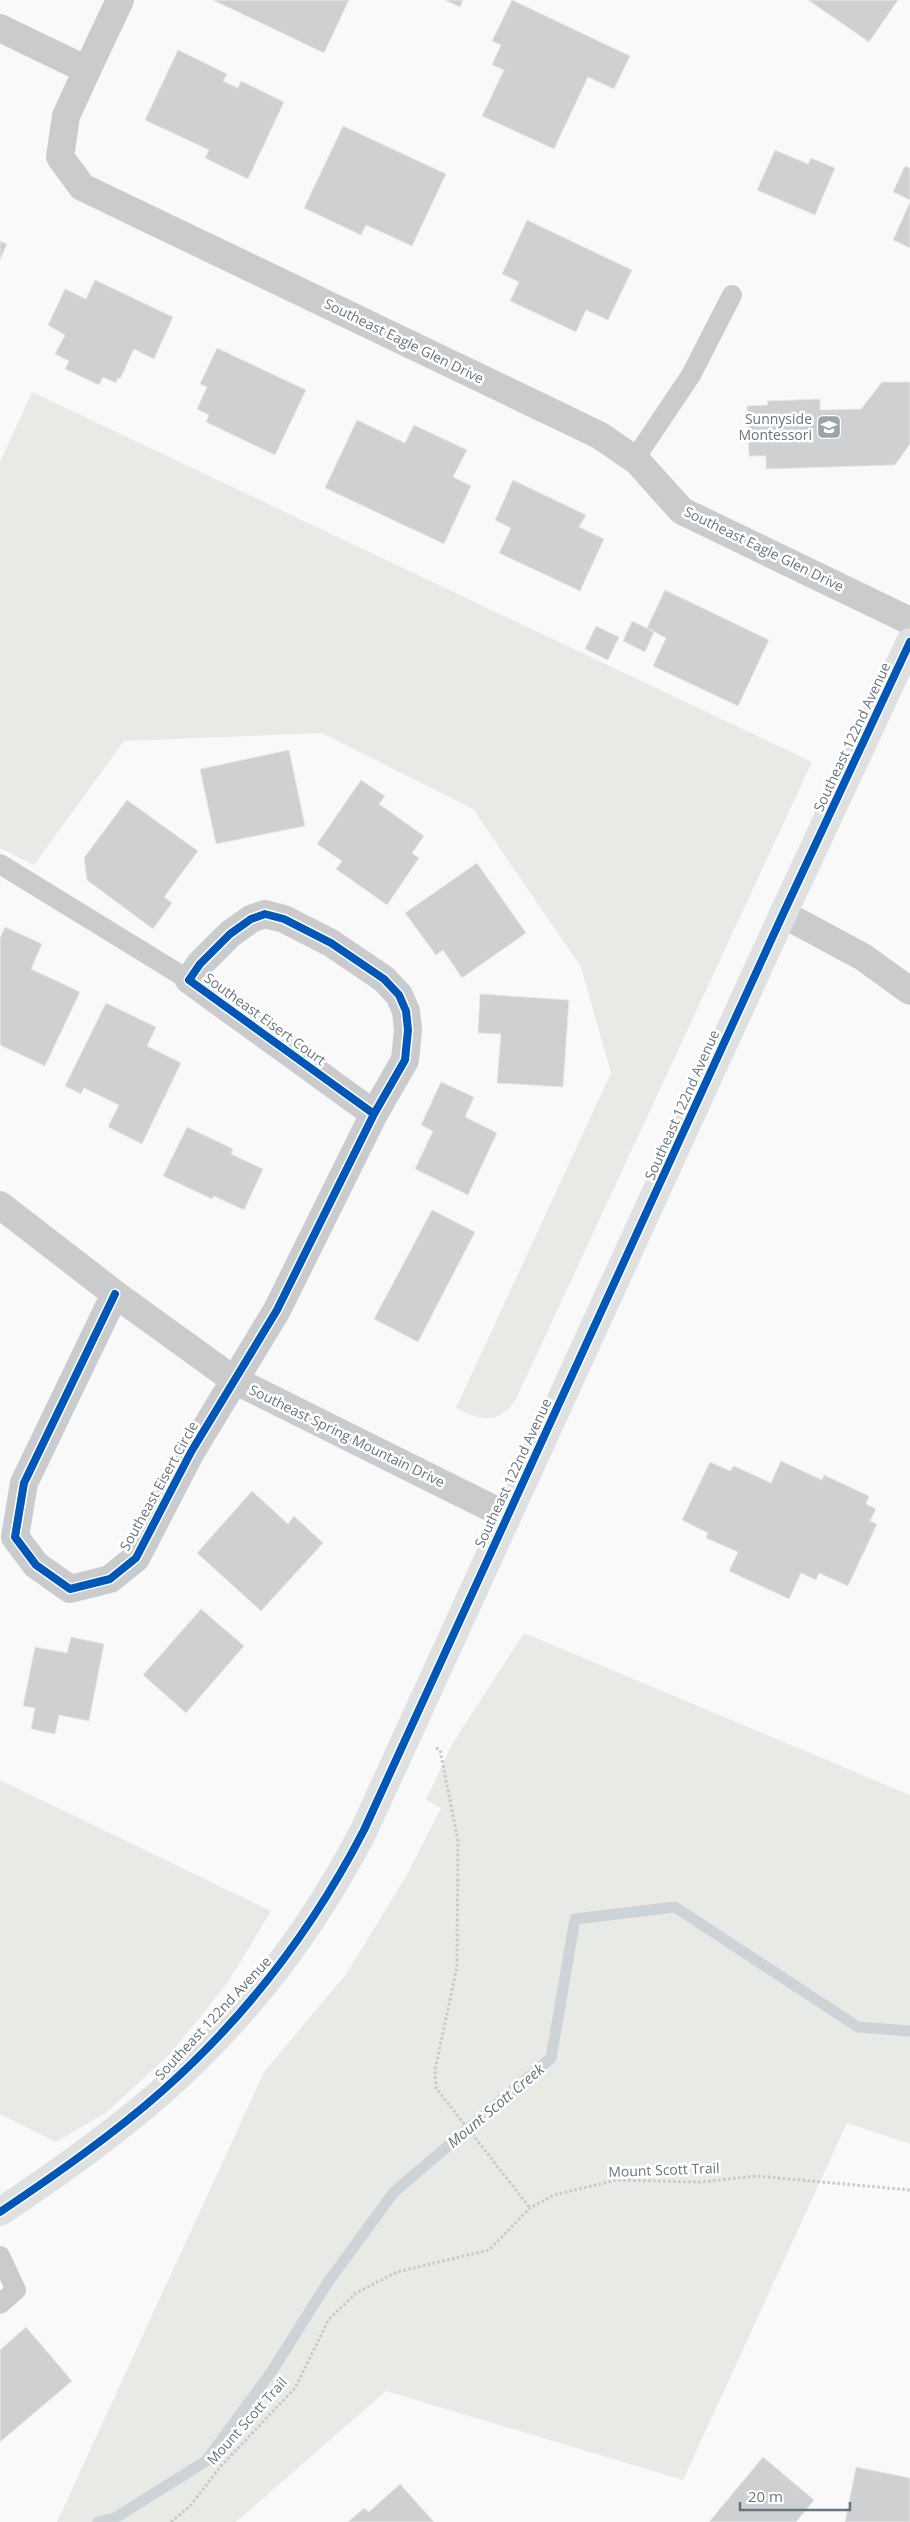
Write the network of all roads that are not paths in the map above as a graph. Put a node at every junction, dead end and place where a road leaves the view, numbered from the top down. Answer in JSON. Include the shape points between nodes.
{"nodes":[{"id":1,"x":120,"y":0,"type":"edge"},
{"id":2,"x":0,"y":28,"type":"edge"},
{"id":3,"x":87,"y":70,"type":"junction"},
{"id":4,"x":732,"y":295,"type":"dead end"},
{"id":5,"x":634,"y":460,"type":"junction"},
{"id":6,"x":910,"y":621,"type":"edge"},
{"id":7,"x":910,"y":642,"type":"edge"},
{"id":8,"x":0,"y":864,"type":"edge"},
{"id":9,"x":783,"y":914,"type":"junction"},
{"id":10,"x":189,"y":980,"type":"junction"},
{"id":11,"x":910,"y":991,"type":"edge"},
{"id":12,"x":374,"y":1114,"type":"junction"},
{"id":13,"x":0,"y":1205,"type":"edge"},
{"id":14,"x":115,"y":1294,"type":"junction"},
{"id":15,"x":234,"y":1380,"type":"junction"},
{"id":16,"x":507,"y":1516,"type":"junction"},
{"id":17,"x":0,"y":2212,"type":"edge"},
{"id":18,"x":0,"y":2256,"type":"edge"},
{"id":19,"x":0,"y":2304,"type":"edge"}],
"edges":[{"from":1,"to":3,"type":"street","name":"Southeast Eagle Glen Drive"},
{"from":2,"to":3,"type":"street"},
{"from":3,"to":5,"type":"street","name":"Southeast Eagle Glen Drive","via":[[66,116],[60,157],[82,187],[599,435]]},
{"from":4,"to":5,"type":"lane","via":[[691,375]]},
{"from":5,"to":6,"type":"street","name":"Southeast Eagle Glen Drive","via":[[682,510]]},
{"from":7,"to":9,"type":"main road","name":"Southeast 122nd Avenue"},
{"from":8,"to":10,"type":"lane"},
{"from":9,"to":11,"type":"street","via":[[863,957]]},
{"from":9,"to":16,"type":"main road","name":"Southeast 122nd Avenue"},
{"from":10,"to":12,"type":"street","name":"Southeast Eisert Court"},
{"from":10,"to":12,"type":"street","name":"Southeast Eisert Court","via":[[230,934],[251,919],[265,914],[284,919],[331,943],[384,979],[399,995],[406,1011],[407,1040],[405,1060]]},
{"from":12,"to":15,"type":"street","name":"Southeast Eisert Court","via":[[277,1310]]},
{"from":13,"to":14,"type":"street","name":"Southeast Spring Mountain Drive"},
{"from":14,"to":15,"type":"street","name":"Southeast Spring Mountain Drive"},
{"from":14,"to":15,"type":"street","name":"Southeast Eisert Circle","via":[[24,1483],[16,1537],[36,1565],[70,1589],[110,1579],[136,1558],[191,1452]]},
{"from":15,"to":16,"type":"street","name":"Southeast Spring Mountain Drive"},
{"from":16,"to":17,"type":"main road","name":"Southeast 122nd Avenue","via":[[364,1830],[307,1929],[264,1985],[161,2092],[87,2151]]},
{"from":18,"to":19,"type":"lane","via":[[16,2290]]}]}
